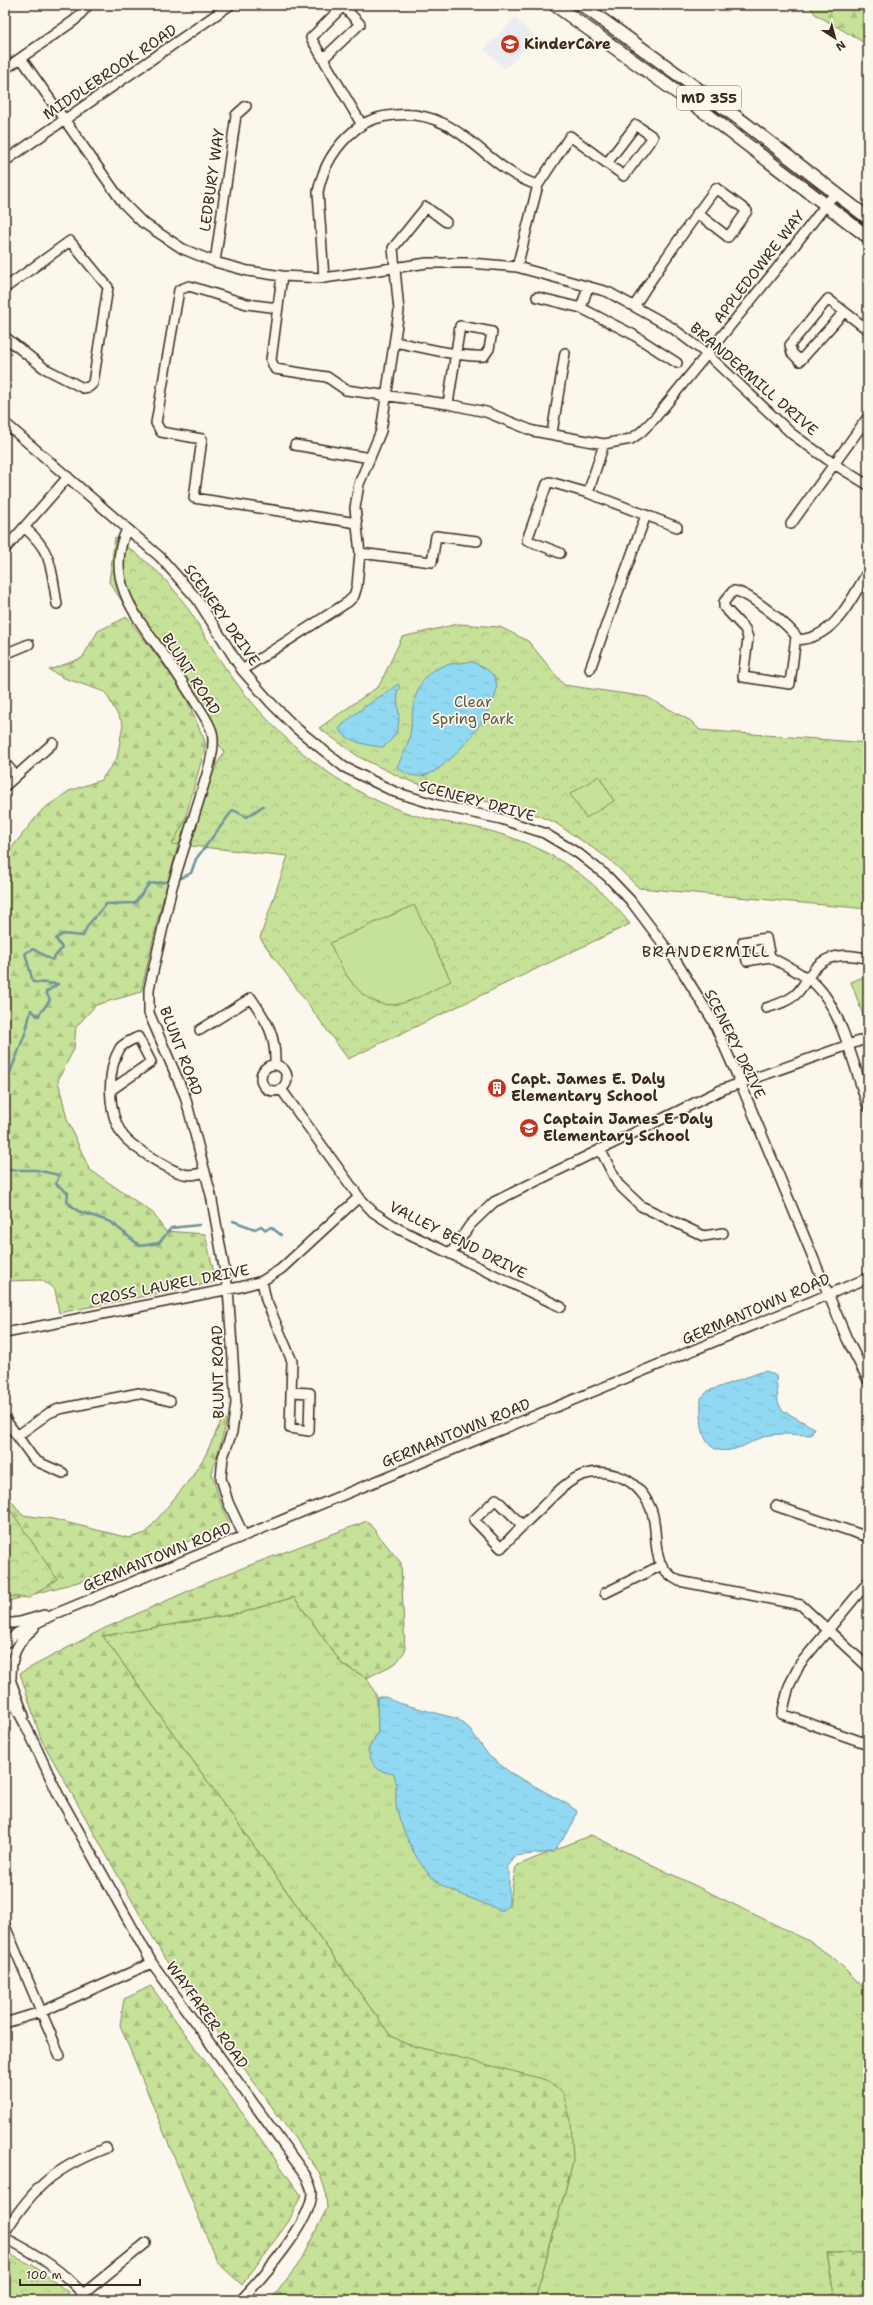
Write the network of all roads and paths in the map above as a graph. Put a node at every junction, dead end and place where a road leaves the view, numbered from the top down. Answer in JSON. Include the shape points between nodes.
{"nodes":[{"id":1,"x":88,"y":5,"type":"edge"},
{"id":2,"x":230,"y":5,"type":"edge"},
{"id":3,"x":555,"y":5,"type":"edge"},
{"id":4,"x":582,"y":5,"type":"edge"},
{"id":5,"x":21,"y":58,"type":"junction"},
{"id":6,"x":323,"y":59,"type":"junction"},
{"id":7,"x":5,"y":69,"type":"edge"},
{"id":8,"x":246,"y":106,"type":"dead end"},
{"id":9,"x":64,"y":119,"type":"junction"},
{"id":10,"x":362,"y":125,"type":"junction"},
{"id":11,"x":5,"y":161,"type":"edge"},
{"id":12,"x":607,"y":163,"type":"junction"},
{"id":13,"x":538,"y":185,"type":"junction"},
{"id":14,"x":835,"y":193,"type":"junction"},
{"id":15,"x":825,"y":205,"type":"junction"},
{"id":16,"x":697,"y":213,"type":"junction"},
{"id":17,"x":868,"y":218,"type":"edge"},
{"id":18,"x":446,"y":222,"type":"dead end"},
{"id":19,"x":868,"y":236,"type":"edge"},
{"id":20,"x":215,"y":262,"type":"junction"},
{"id":21,"x":395,"y":267,"type":"junction"},
{"id":22,"x":517,"y":267,"type":"junction"},
{"id":23,"x":282,"y":276,"type":"junction"},
{"id":24,"x":324,"y":278,"type":"junction"},
{"id":25,"x":588,"y":287,"type":"junction"},
{"id":26,"x":5,"y":288,"type":"edge"},
{"id":27,"x":536,"y":297,"type":"dead end"},
{"id":28,"x":635,"y":305,"type":"junction"},
{"id":29,"x":278,"y":308,"type":"junction"},
{"id":30,"x":581,"y":308,"type":"junction"},
{"id":31,"x":844,"y":312,"type":"junction"},
{"id":32,"x":868,"y":330,"type":"edge"},
{"id":33,"x":6,"y":340,"type":"edge"},
{"id":34,"x":395,"y":342,"type":"junction"},
{"id":35,"x":565,"y":353,"type":"dead end"},
{"id":36,"x":707,"y":354,"type":"junction"},
{"id":37,"x":677,"y":363,"type":"dead end"},
{"id":38,"x":387,"y":397,"type":"junction"},
{"id":39,"x":448,"y":404,"type":"junction"},
{"id":40,"x":868,"y":417,"type":"edge"},
{"id":41,"x":5,"y":423,"type":"edge"},
{"id":42,"x":552,"y":433,"type":"junction"},
{"id":43,"x":604,"y":444,"type":"junction"},
{"id":44,"x":295,"y":445,"type":"dead end"},
{"id":45,"x":370,"y":458,"type":"junction"},
{"id":46,"x":834,"y":464,"type":"junction"},
{"id":47,"x":68,"y":477,"type":"junction"},
{"id":48,"x":868,"y":485,"type":"edge"},
{"id":49,"x":588,"y":493,"type":"junction"},
{"id":50,"x":646,"y":516,"type":"junction"},
{"id":51,"x":356,"y":523,"type":"junction"},
{"id":52,"x":791,"y":524,"type":"dead end"},
{"id":53,"x":677,"y":527,"type":"dead end"},
{"id":54,"x":25,"y":528,"type":"junction"},
{"id":55,"x":127,"y":529,"type":"junction"},
{"id":56,"x":477,"y":541,"type":"dead end"},
{"id":57,"x":5,"y":550,"type":"edge"},
{"id":58,"x":360,"y":553,"type":"junction"},
{"id":59,"x":560,"y":553,"type":"dead end"},
{"id":60,"x":868,"y":571,"type":"edge"},
{"id":61,"x":57,"y":604,"type":"dead end"},
{"id":62,"x":797,"y":640,"type":"junction"},
{"id":63,"x":29,"y":644,"type":"dead end"},
{"id":64,"x":5,"y":654,"type":"edge"},
{"id":65,"x":590,"y":669,"type":"dead end"},
{"id":66,"x":242,"y":670,"type":"junction"},
{"id":67,"x":54,"y":743,"type":"dead end"},
{"id":68,"x":5,"y":763,"type":"edge"},
{"id":69,"x":15,"y":775,"type":"junction"},
{"id":70,"x":5,"y":786,"type":"edge"},
{"id":71,"x":770,"y":957,"type":"dead end"},
{"id":72,"x":868,"y":959,"type":"edge"},
{"id":73,"x":807,"y":980,"type":"junction"},
{"id":74,"x":766,"y":1008,"type":"dead end"},
{"id":75,"x":200,"y":1030,"type":"dead end"},
{"id":76,"x":868,"y":1038,"type":"edge"},
{"id":77,"x":847,"y":1045,"type":"junction"},
{"id":78,"x":275,"y":1065,"type":"junction"},
{"id":79,"x":740,"y":1082,"type":"junction"},
{"id":80,"x":281,"y":1089,"type":"junction"},
{"id":81,"x":111,"y":1090,"type":"junction"},
{"id":82,"x":868,"y":1107,"type":"edge"},
{"id":83,"x":600,"y":1149,"type":"junction"},
{"id":84,"x":205,"y":1172,"type":"junction"},
{"id":85,"x":359,"y":1197,"type":"junction"},
{"id":86,"x":723,"y":1233,"type":"dead end"},
{"id":87,"x":451,"y":1253,"type":"junction"},
{"id":88,"x":868,"y":1278,"type":"edge"},
{"id":89,"x":262,"y":1280,"type":"junction"},
{"id":90,"x":228,"y":1289,"type":"junction"},
{"id":91,"x":829,"y":1294,"type":"junction"},
{"id":92,"x":561,"y":1307,"type":"dead end"},
{"id":93,"x":5,"y":1332,"type":"edge"},
{"id":94,"x":868,"y":1380,"type":"edge"},
{"id":95,"x":292,"y":1392,"type":"dead end"},
{"id":96,"x":170,"y":1401,"type":"dead end"},
{"id":97,"x":5,"y":1419,"type":"edge"},
{"id":98,"x":17,"y":1436,"type":"junction"},
{"id":99,"x":63,"y":1473,"type":"dead end"},
{"id":100,"x":776,"y":1506,"type":"dead end"},
{"id":101,"x":522,"y":1526,"type":"junction"},
{"id":102,"x":244,"y":1536,"type":"junction"},
{"id":103,"x":868,"y":1537,"type":"edge"},
{"id":104,"x":662,"y":1565,"type":"junction"},
{"id":105,"x":868,"y":1582,"type":"edge"},
{"id":106,"x":605,"y":1593,"type":"dead end"},
{"id":107,"x":55,"y":1614,"type":"junction"},
{"id":108,"x":5,"y":1624,"type":"edge"},
{"id":109,"x":827,"y":1629,"type":"junction"},
{"id":110,"x":5,"y":1631,"type":"edge"},
{"id":111,"x":6,"y":1645,"type":"edge"},
{"id":112,"x":5,"y":1665,"type":"edge"},
{"id":113,"x":868,"y":1667,"type":"edge"},
{"id":114,"x":11,"y":1678,"type":"junction"},
{"id":115,"x":5,"y":1687,"type":"edge"},
{"id":116,"x":29,"y":1732,"type":"junction"},
{"id":117,"x":868,"y":1744,"type":"edge"},
{"id":118,"x":5,"y":1926,"type":"edge"},
{"id":119,"x":152,"y":1963,"type":"junction"},
{"id":120,"x":42,"y":2012,"type":"junction"},
{"id":121,"x":5,"y":2023,"type":"edge"},
{"id":122,"x":60,"y":2056,"type":"dead end"},
{"id":123,"x":106,"y":2148,"type":"dead end"},
{"id":124,"x":5,"y":2232,"type":"edge"},
{"id":125,"x":5,"y":2238,"type":"edge"},
{"id":126,"x":146,"y":2244,"type":"dead end"},
{"id":127,"x":86,"y":2297,"type":"edge"},
{"id":128,"x":241,"y":2300,"type":"edge"}],
"edges":[{"from":1,"to":5,"type":"street","via":[[75,20]]},
{"from":2,"to":9,"type":"street","name":"MIDDLEBROOK ROAD"},
{"from":3,"to":15,"type":"main road","number":"MD 355","via":[[708,114]]},
{"from":4,"to":14,"type":"main road","number":"MD 355","via":[[742,121]]},
{"from":5,"to":7,"type":"street"},
{"from":5,"to":9,"type":"street","name":"BRANDERMILL DRIVE"},
{"from":6,"to":6,"type":"street","via":[[311,38],[343,6],[360,24]]},
{"from":6,"to":10,"type":"street"},
{"from":8,"to":20,"type":"street","name":"LEDBURY WAY","via":[[236,115]]},
{"from":9,"to":11,"type":"street","name":"MIDDLEBROOK ROAD"},
{"from":9,"to":20,"type":"street","name":"BRANDERMILL DRIVE","via":[[123,203],[183,249]]},
{"from":10,"to":13,"type":"street","via":[[387,115],[408,113],[429,116],[456,130],[514,176]]},
{"from":10,"to":24,"type":"street","via":[[338,147],[320,178],[318,192]]},
{"from":12,"to":12,"type":"street","via":[[624,176],[653,138],[636,125]]},
{"from":12,"to":13,"type":"street","via":[[570,136]]},
{"from":13,"to":22,"type":"street"},
{"from":14,"to":15,"type":"street","name":"APPLEDOWRE WAY"},
{"from":14,"to":17,"type":"main road","number":"MD 355"},
{"from":15,"to":19,"type":"main road","number":"MD 355"},
{"from":15,"to":36,"type":"street","name":"APPLEDOWRE WAY"},
{"from":16,"to":16,"type":"street","via":[[716,188],[747,211],[728,237]]},
{"from":16,"to":28,"type":"street"},
{"from":18,"to":21,"type":"street","via":[[426,207],[393,248]]},
{"from":20,"to":23,"type":"street","name":"BRANDERMILL DRIVE","via":[[248,271]]},
{"from":21,"to":22,"type":"street","name":"BRANDERMILL DRIVE","via":[[426,263],[470,263]]},
{"from":21,"to":24,"type":"street","name":"BRANDERMILL DRIVE"},
{"from":21,"to":34,"type":"street","via":[[399,311]]},
{"from":22,"to":25,"type":"street","name":"BRANDERMILL DRIVE"},
{"from":23,"to":24,"type":"street","name":"BRANDERMILL DRIVE"},
{"from":23,"to":29,"type":"street"},
{"from":25,"to":28,"type":"street","name":"BRANDERMILL DRIVE","via":[[608,292]]},
{"from":25,"to":30,"type":"street"},
{"from":26,"to":33,"type":"street","via":[[70,241],[108,287],[93,383],[89,387],[83,388],[63,380]]},
{"from":27,"to":30,"type":"street"},
{"from":28,"to":36,"type":"street","name":"BRANDERMILL DRIVE","via":[[671,327]]},
{"from":29,"to":38,"type":"street","name":"APPLEDOWRE WAY","via":[[271,360],[276,369],[327,377],[346,390]]},
{"from":29,"to":51,"type":"street","via":[[247,304],[189,286],[179,290],[156,423],[162,432],[202,439],[194,498]]},
{"from":30,"to":37,"type":"street","via":[[632,334]]},
{"from":31,"to":31,"type":"street","via":[[800,361],[792,353],[790,345],[828,299]]},
{"from":31,"to":32,"type":"street"},
{"from":34,"to":38,"type":"street"},
{"from":34,"to":39,"type":"street","via":[[456,353]]},
{"from":35,"to":42,"type":"street"},
{"from":36,"to":43,"type":"street","name":"APPLEDOWRE WAY","via":[[641,432],[631,439]]},
{"from":36,"to":46,"type":"street","name":"BRANDERMILL DRIVE","via":[[792,434]]},
{"from":38,"to":39,"type":"street","name":"APPLEDOWRE WAY"},
{"from":38,"to":45,"type":"street","via":[[381,431]]},
{"from":39,"to":42,"type":"street","name":"APPLEDOWRE WAY","via":[[486,412],[533,431]]},
{"from":40,"to":46,"type":"street"},
{"from":41,"to":47,"type":"street","name":"SCENERY DRIVE"},
{"from":42,"to":43,"type":"street","name":"APPLEDOWRE WAY"},
{"from":43,"to":49,"type":"street"},
{"from":44,"to":45,"type":"street"},
{"from":45,"to":51,"type":"street","via":[[359,484],[355,508]]},
{"from":46,"to":48,"type":"street","name":"BRANDERMILL DRIVE"},
{"from":46,"to":52,"type":"street"},
{"from":47,"to":54,"type":"street"},
{"from":47,"to":55,"type":"street","name":"SCENERY DRIVE"},
{"from":49,"to":50,"type":"street"},
{"from":49,"to":59,"type":"street","via":[[554,481],[547,484],[527,540]]},
{"from":50,"to":53,"type":"street"},
{"from":50,"to":65,"type":"street"},
{"from":51,"to":58,"type":"street"},
{"from":54,"to":57,"type":"street"},
{"from":54,"to":61,"type":"street","via":[[39,540],[47,553]]},
{"from":55,"to":66,"type":"street","name":"SCENERY DRIVE","via":[[181,578]]},
{"from":55,"to":84,"type":"street","name":"BLUNT ROAD","via":[[121,543],[119,566],[125,596],[135,617],[182,681],[212,732],[212,752],[208,771],[172,886],[150,990],[149,1013],[185,1096]]},
{"from":56,"to":58,"type":"street","via":[[436,536],[432,562]]},
{"from":58,"to":66,"type":"street","via":[[357,586],[354,596],[348,602]]},
{"from":60,"to":62,"type":"street","via":[[837,620],[827,630],[816,636]]},
{"from":62,"to":62,"type":"street","via":[[792,630],[742,593],[733,591],[724,602],[724,607],[745,628],[748,638],[743,676],[790,684]]},
{"from":63,"to":64,"type":"street"},
{"from":66,"to":79,"type":"street","name":"SCENERY DRIVE","via":[[296,728],[344,767],[395,792],[437,805],[501,819],[544,833],[580,854],[607,876],[630,900],[676,961],[712,1021]]},
{"from":67,"to":69,"type":"street"},
{"from":68,"to":69,"type":"street"},
{"from":69,"to":70,"type":"street"},
{"from":71,"to":73,"type":"street"},
{"from":72,"to":73,"type":"street","via":[[851,954],[823,960]]},
{"from":73,"to":74,"type":"street","via":[[796,994],[786,1001]]},
{"from":73,"to":77,"type":"street","via":[[823,993],[833,1009]]},
{"from":75,"to":78,"type":"street","via":[[252,998],[275,1040]]},
{"from":76,"to":77,"type":"street"},
{"from":77,"to":79,"type":"street"},
{"from":77,"to":82,"type":"street"},
{"from":78,"to":80,"type":"street","via":[[281,1067],[286,1077]]},
{"from":78,"to":80,"type":"street","via":[[264,1069],[261,1074],[262,1083],[271,1091]]},
{"from":79,"to":83,"type":"street"},
{"from":79,"to":91,"type":"street","name":"SCENERY DRIVE"},
{"from":80,"to":85,"type":"street","name":"VALLEY BEND DRIVE"},
{"from":81,"to":81,"type":"street","via":[[112,1074],[120,1048],[138,1037],[151,1062]]},
{"from":81,"to":84,"type":"street","via":[[113,1117],[130,1142],[180,1172],[193,1175]]},
{"from":83,"to":86,"type":"street","via":[[618,1184],[641,1206],[704,1236]]},
{"from":83,"to":87,"type":"street","via":[[494,1202],[470,1225]]},
{"from":84,"to":90,"type":"street","name":"BLUNT ROAD"},
{"from":85,"to":87,"type":"street","name":"VALLEY BEND DRIVE","via":[[373,1212],[399,1229]]},
{"from":85,"to":89,"type":"street","name":"CROSS LAUREL DRIVE","via":[[281,1269]]},
{"from":87,"to":92,"type":"street","name":"VALLEY BEND DRIVE"},
{"from":88,"to":91,"type":"street","name":"GERMANTOWN ROAD"},
{"from":89,"to":90,"type":"street","name":"CROSS LAUREL DRIVE"},
{"from":89,"to":95,"type":"street","via":[[266,1300],[292,1361]]},
{"from":90,"to":93,"type":"street","name":"CROSS LAUREL DRIVE"},
{"from":90,"to":102,"type":"street","name":"BLUNT ROAD","via":[[236,1403],[232,1432],[223,1457],[221,1478],[228,1502]]},
{"from":91,"to":94,"type":"street","name":"SCENERY DRIVE","via":[[847,1339]]},
{"from":91,"to":102,"type":"street","name":"GERMANTOWN ROAD"},
{"from":96,"to":98,"type":"street","via":[[139,1393],[59,1409],[49,1413]]},
{"from":97,"to":98,"type":"street"},
{"from":98,"to":99,"type":"street","via":[[38,1462]]},
{"from":100,"to":103,"type":"street"},
{"from":101,"to":101,"type":"street","via":[[501,1548],[474,1520],[496,1499]]},
{"from":101,"to":104,"type":"street","via":[[567,1482],[591,1473],[611,1474],[639,1489],[651,1510],[656,1556]]},
{"from":102,"to":107,"type":"street","name":"GERMANTOWN ROAD"},
{"from":104,"to":106,"type":"street"},
{"from":104,"to":109,"type":"street","via":[[679,1581],[801,1605]]},
{"from":105,"to":109,"type":"street"},
{"from":107,"to":108,"type":"street","name":"GERMANTOWN ROAD","via":[[38,1615],[20,1622]]},
{"from":107,"to":111,"type":"street","name":"GERMANTOWN ROAD","via":[[17,1633]]},
{"from":107,"to":114,"type":"street","via":[[23,1638],[14,1651]]},
{"from":109,"to":113,"type":"street"},
{"from":109,"to":117,"type":"street","via":[[800,1664],[789,1686],[782,1714]]},
{"from":110,"to":111,"type":"street"},
{"from":112,"to":114,"type":"street","name":"WAYFARER ROAD"},
{"from":114,"to":116,"type":"street","name":"WAYFARER ROAD"},
{"from":115,"to":116,"type":"street","name":"WAYFARER ROAD"},
{"from":116,"to":119,"type":"street","name":"WAYFARER ROAD","via":[[58,1794]]},
{"from":118,"to":120,"type":"street"},
{"from":119,"to":120,"type":"street"},
{"from":119,"to":128,"type":"street","name":"WAYFARER ROAD","via":[[281,2140],[306,2176],[312,2193],[306,2213],[281,2254],[259,2283]]},
{"from":120,"to":121,"type":"street"},
{"from":120,"to":122,"type":"street"},
{"from":123,"to":124,"type":"street","via":[[76,2160],[44,2181],[24,2203]]},
{"from":125,"to":127,"type":"street","via":[[48,2262],[71,2280]]},
{"from":126,"to":127,"type":"street"}]}
